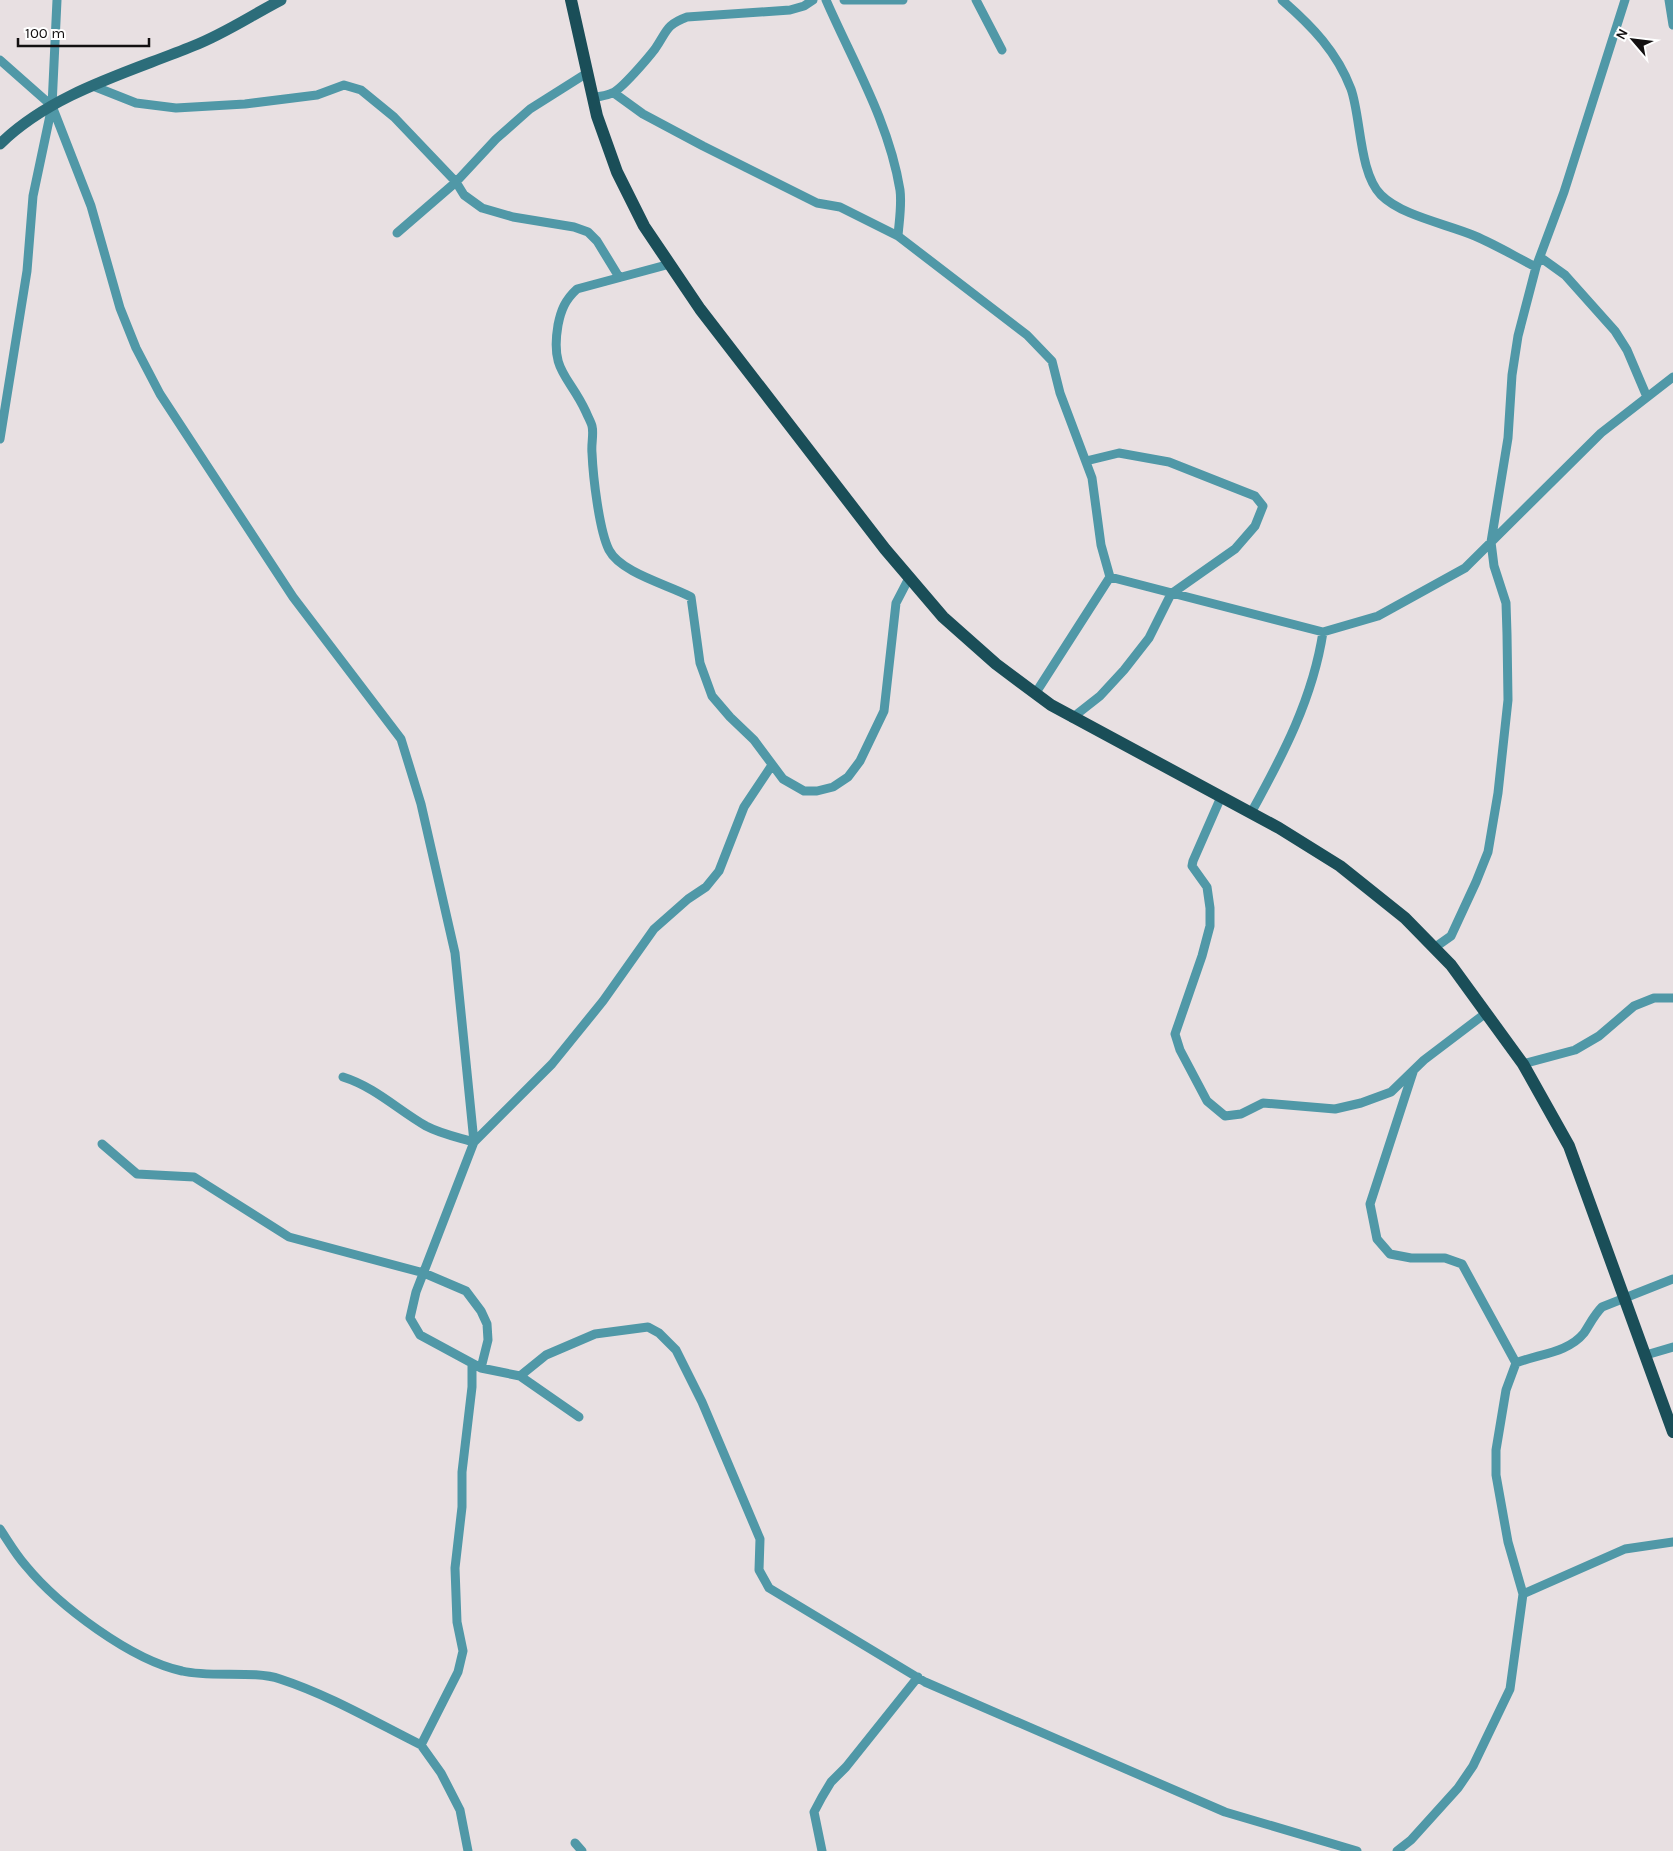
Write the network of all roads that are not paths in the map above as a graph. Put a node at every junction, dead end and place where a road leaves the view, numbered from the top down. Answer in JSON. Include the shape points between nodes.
{"nodes":[{"id":1,"x":57,"y":0,"type":"edge"},
{"id":2,"x":281,"y":0,"type":"edge"},
{"id":3,"x":571,"y":0,"type":"edge"},
{"id":4,"x":813,"y":0,"type":"edge"},
{"id":5,"x":826,"y":0,"type":"edge"},
{"id":6,"x":844,"y":0,"type":"edge"},
{"id":7,"x":903,"y":0,"type":"edge"},
{"id":8,"x":976,"y":0,"type":"edge"},
{"id":9,"x":1282,"y":0,"type":"edge"},
{"id":10,"x":1625,"y":0,"type":"edge"},
{"id":11,"x":1669,"y":0,"type":"edge"},
{"id":12,"x":1673,"y":26,"type":"edge"},
{"id":13,"x":1002,"y":50,"type":"dead end"},
{"id":14,"x":0,"y":60,"type":"edge"},
{"id":15,"x":587,"y":73,"type":"junction"},
{"id":16,"x":93,"y":86,"type":"junction"},
{"id":17,"x":614,"y":93,"type":"junction"},
{"id":18,"x":593,"y":98,"type":"junction"},
{"id":19,"x":52,"y":106,"type":"junction"},
{"id":20,"x":0,"y":144,"type":"edge"},
{"id":21,"x":456,"y":182,"type":"junction"},
{"id":22,"x":397,"y":233,"type":"dead end"},
{"id":23,"x":898,"y":236,"type":"junction"},
{"id":24,"x":1540,"y":257,"type":"junction"},
{"id":25,"x":670,"y":264,"type":"junction"},
{"id":26,"x":1536,"y":267,"type":"junction"},
{"id":27,"x":619,"y":277,"type":"junction"},
{"id":28,"x":1673,"y":378,"type":"edge"},
{"id":29,"x":1647,"y":397,"type":"junction"},
{"id":30,"x":0,"y":439,"type":"edge"},
{"id":31,"x":1086,"y":461,"type":"junction"},
{"id":32,"x":1491,"y":542,"type":"junction"},
{"id":33,"x":1110,"y":577,"type":"junction"},
{"id":34,"x":908,"y":578,"type":"junction"},
{"id":35,"x":1172,"y":594,"type":"junction"},
{"id":36,"x":1323,"y":632,"type":"junction"},
{"id":37,"x":1035,"y":694,"type":"junction"},
{"id":38,"x":1072,"y":718,"type":"junction"},
{"id":39,"x":772,"y":765,"type":"junction"},
{"id":40,"x":1221,"y":797,"type":"junction"},
{"id":41,"x":1251,"y":813,"type":"junction"},
{"id":42,"x":1434,"y":948,"type":"junction"},
{"id":43,"x":1673,"y":998,"type":"edge"},
{"id":44,"x":1486,"y":1013,"type":"junction"},
{"id":45,"x":1524,"y":1064,"type":"junction"},
{"id":46,"x":1413,"y":1072,"type":"junction"},
{"id":47,"x":343,"y":1077,"type":"dead end"},
{"id":48,"x":474,"y":1142,"type":"junction"},
{"id":49,"x":102,"y":1144,"type":"dead end"},
{"id":50,"x":424,"y":1272,"type":"junction"},
{"id":51,"x":1673,"y":1279,"type":"edge"},
{"id":52,"x":1626,"y":1299,"type":"junction"},
{"id":53,"x":1673,"y":1347,"type":"edge"},
{"id":54,"x":1646,"y":1355,"type":"junction"},
{"id":55,"x":1516,"y":1363,"type":"junction"},
{"id":56,"x":472,"y":1364,"type":"junction"},
{"id":57,"x":482,"y":1368,"type":"junction"},
{"id":58,"x":520,"y":1376,"type":"junction"},
{"id":59,"x":579,"y":1417,"type":"dead end"},
{"id":60,"x":1673,"y":1432,"type":"edge"},
{"id":61,"x":0,"y":1529,"type":"edge"},
{"id":62,"x":1673,"y":1542,"type":"edge"},
{"id":63,"x":1523,"y":1594,"type":"junction"},
{"id":64,"x":918,"y":1677,"type":"junction"},
{"id":65,"x":421,"y":1745,"type":"junction"},
{"id":66,"x":575,"y":1843,"type":"dead end"},
{"id":67,"x":1408,"y":1847,"type":"edge"},
{"id":68,"x":468,"y":1851,"type":"edge"},
{"id":69,"x":582,"y":1851,"type":"edge"},
{"id":70,"x":822,"y":1851,"type":"edge"},
{"id":71,"x":1357,"y":1851,"type":"edge"},
{"id":72,"x":1397,"y":1851,"type":"edge"}],
"edges":[{"from":1,"to":19,"type":"street"},
{"from":2,"to":16,"type":"street","via":[[196,45]]},
{"from":3,"to":15,"type":"main road"},
{"from":4,"to":17,"type":"street","via":[[790,10],[686,17],[673,22],[644,63]]},
{"from":5,"to":23,"type":"street","via":[[880,116],[900,192]]},
{"from":6,"to":7,"type":"street"},
{"from":8,"to":13,"type":"street"},
{"from":9,"to":26,"type":"street","via":[[1322,37],[1337,59],[1352,91],[1370,174],[1380,194],[1404,210],[1476,237]]},
{"from":10,"to":24,"type":"street"},
{"from":11,"to":12,"type":"street"},
{"from":14,"to":19,"type":"street"},
{"from":15,"to":18,"type":"main road"},
{"from":15,"to":21,"type":"street","via":[[530,109],[496,139]]},
{"from":16,"to":19,"type":"street"},
{"from":16,"to":21,"type":"street","via":[[136,103],[176,108],[317,95],[344,85],[361,90],[394,117]]},
{"from":17,"to":18,"type":"street"},
{"from":17,"to":23,"type":"street","via":[[644,114],[703,146],[817,203],[840,206]]},
{"from":18,"to":25,"type":"main road","via":[[617,172],[644,226]]},
{"from":19,"to":20,"type":"street"},
{"from":19,"to":30,"type":"street","via":[[33,196],[26,271]]},
{"from":19,"to":48,"type":"street","via":[[91,206],[120,308],[160,394],[293,597],[401,739],[421,804],[455,953]]},
{"from":21,"to":22,"type":"street"},
{"from":21,"to":27,"type":"street","via":[[464,195],[482,208],[588,232]]},
{"from":23,"to":31,"type":"street","via":[[1027,335],[1052,361],[1060,393]]},
{"from":24,"to":26,"type":"street"},
{"from":24,"to":29,"type":"street","via":[[1565,275],[1615,331],[1627,350]]},
{"from":25,"to":27,"type":"street"},
{"from":25,"to":34,"type":"main road","via":[[700,309]]},
{"from":26,"to":32,"type":"street","via":[[1518,336],[1508,438]]},
{"from":27,"to":39,"type":"street","via":[[577,289],[567,298],[556,340],[556,359],[562,374],[592,426],[599,506],[609,550],[633,571],[691,597],[700,663],[712,696],[754,740]]},
{"from":28,"to":29,"type":"street"},
{"from":29,"to":32,"type":"street","via":[[1601,433]]},
{"from":31,"to":33,"type":"street"},
{"from":31,"to":35,"type":"street","via":[[1119,453],[1169,462],[1259,498],[1263,506],[1255,526],[1235,548]]},
{"from":32,"to":36,"type":"street","via":[[1465,568],[1378,616]]},
{"from":32,"to":42,"type":"street","via":[[1494,566],[1506,603],[1507,634],[1508,700],[1498,793],[1488,852],[1476,882],[1452,936]]},
{"from":33,"to":35,"type":"street"},
{"from":33,"to":37,"type":"street"},
{"from":34,"to":37,"type":"main road","via":[[943,617]]},
{"from":34,"to":39,"type":"street","via":[[896,603],[884,711],[860,761],[848,777],[833,787],[817,791],[804,791],[783,779]]},
{"from":35,"to":36,"type":"street"},
{"from":35,"to":38,"type":"street","via":[[1149,638],[1124,670],[1100,696]]},
{"from":36,"to":41,"type":"street","via":[[1311,686],[1286,748]]},
{"from":37,"to":38,"type":"main road"},
{"from":38,"to":40,"type":"main road"},
{"from":39,"to":48,"type":"street","via":[[744,807],[719,871],[706,887],[654,929],[603,1001],[552,1064]]},
{"from":40,"to":41,"type":"main road"},
{"from":40,"to":46,"type":"street","via":[[1192,866],[1207,888],[1210,926],[1175,1034],[1207,1101],[1225,1116],[1241,1114],[1263,1104],[1335,1109],[1391,1092]]},
{"from":41,"to":42,"type":"main road","via":[[1340,866],[1405,918]]},
{"from":42,"to":44,"type":"main road","via":[[1451,965]]},
{"from":43,"to":45,"type":"street","via":[[1654,998],[1634,1006],[1599,1036],[1575,1050]]},
{"from":44,"to":45,"type":"main road"},
{"from":44,"to":46,"type":"street"},
{"from":45,"to":52,"type":"main road","via":[[1569,1146]]},
{"from":46,"to":55,"type":"street","via":[[1370,1204],[1377,1239],[1390,1254],[1446,1258],[1462,1264]]},
{"from":47,"to":48,"type":"street","via":[[359,1082],[442,1134]]},
{"from":48,"to":50,"type":"street"},
{"from":49,"to":50,"type":"street","via":[[137,1174],[194,1177],[289,1237]]},
{"from":50,"to":56,"type":"street","via":[[411,1312],[415,1330]]},
{"from":50,"to":57,"type":"street","via":[[466,1291],[481,1310],[487,1324],[488,1340]]},
{"from":51,"to":52,"type":"street"},
{"from":52,"to":54,"type":"main road"},
{"from":52,"to":55,"type":"street","via":[[1602,1307],[1593,1315],[1583,1334],[1559,1351]]},
{"from":53,"to":54,"type":"street"},
{"from":54,"to":60,"type":"main road"},
{"from":55,"to":63,"type":"street","via":[[1506,1390],[1496,1450],[1496,1475],[1508,1542]]},
{"from":56,"to":57,"type":"street"},
{"from":56,"to":65,"type":"street","via":[[455,1568],[456,1622],[463,1651],[458,1672]]},
{"from":57,"to":58,"type":"street"},
{"from":58,"to":59,"type":"street"},
{"from":58,"to":64,"type":"street","via":[[546,1354],[595,1334],[648,1327],[659,1332],[676,1350],[702,1402],[760,1539],[758,1570],[769,1588]]},
{"from":61,"to":65,"type":"street","via":[[42,1583],[102,1632],[140,1656],[183,1671],[278,1678]]},
{"from":62,"to":63,"type":"street","via":[[1625,1549]]},
{"from":63,"to":67,"type":"street","via":[[1510,1689],[1473,1766]]},
{"from":64,"to":70,"type":"street","via":[[822,1797],[814,1812]]},
{"from":64,"to":71,"type":"street","via":[[1225,1812]]},
{"from":65,"to":68,"type":"street","via":[[441,1773],[460,1810]]},
{"from":66,"to":69,"type":"street"},
{"from":67,"to":72,"type":"street"}]}
